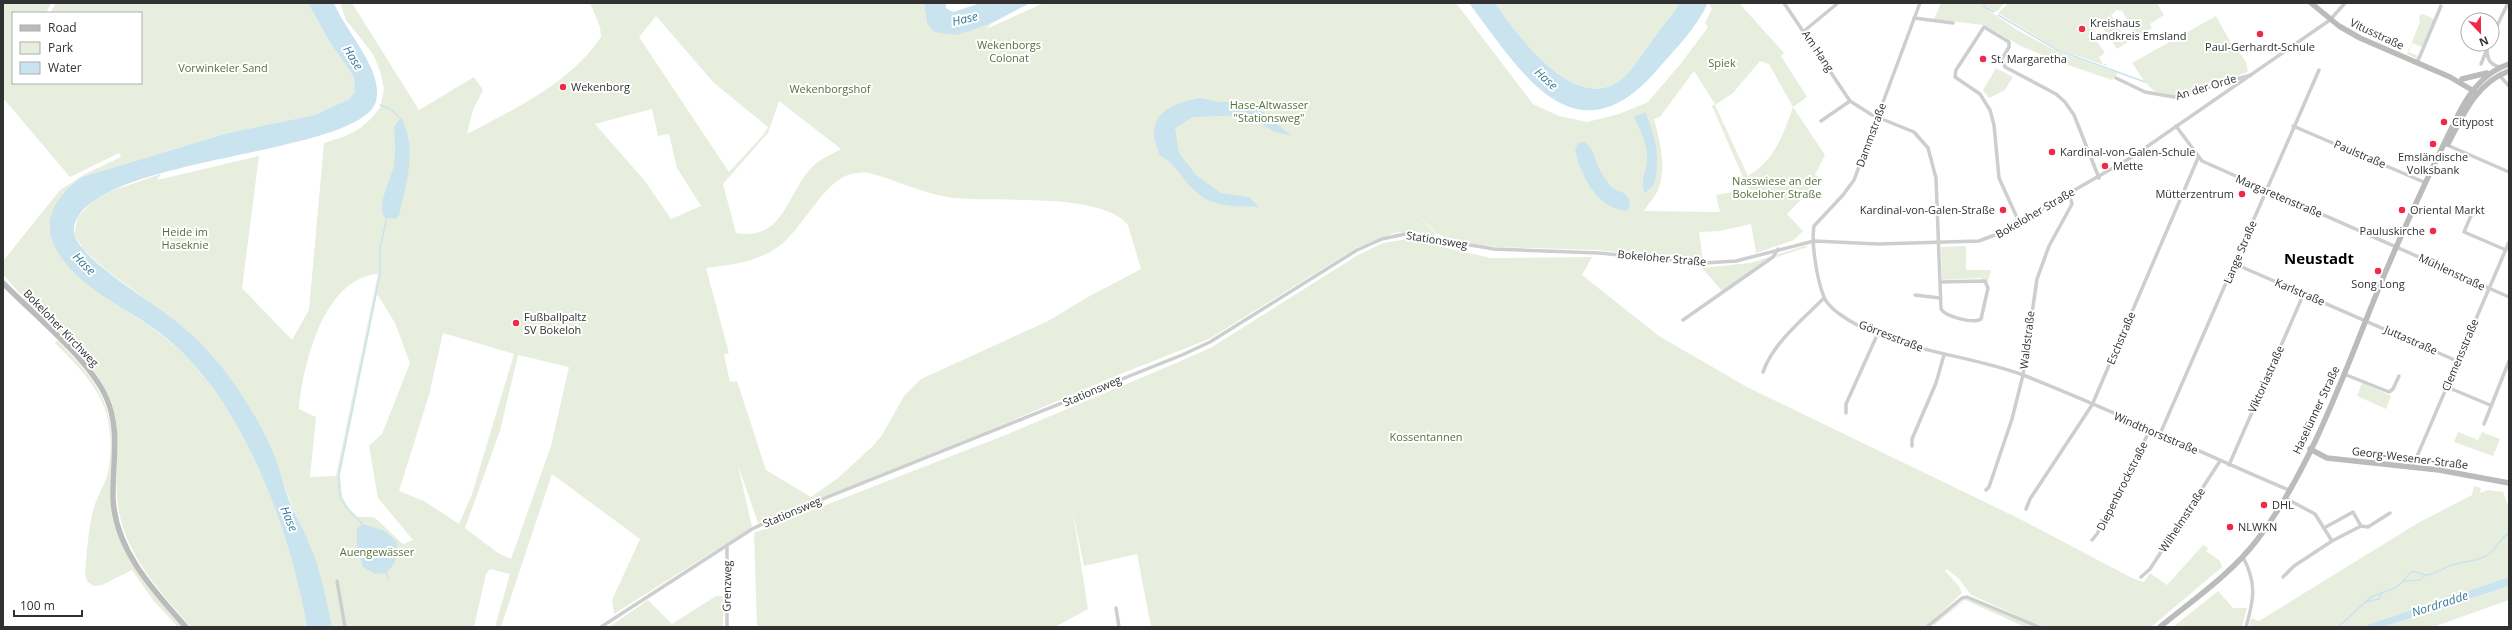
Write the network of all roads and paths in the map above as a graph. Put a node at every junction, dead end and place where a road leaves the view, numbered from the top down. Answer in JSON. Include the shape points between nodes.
{"nodes":[{"id":1,"x":1784,"y":3,"type":"edge"},
{"id":2,"x":1838,"y":3,"type":"edge"},
{"id":3,"x":1920,"y":3,"type":"edge"},
{"id":4,"x":2311,"y":3,"type":"edge"},
{"id":5,"x":2345,"y":3,"type":"edge"},
{"id":6,"x":2508,"y":3,"type":"edge"},
{"id":7,"x":2441,"y":6,"type":"dead end"},
{"id":8,"x":1914,"y":18,"type":"junction"},
{"id":9,"x":2330,"y":20,"type":"junction"},
{"id":10,"x":2500,"y":20,"type":"edge"},
{"id":11,"x":1953,"y":23,"type":"dead end"},
{"id":12,"x":1804,"y":31,"type":"junction"},
{"id":13,"x":2486,"y":52,"type":"edge"},
{"id":14,"x":2487,"y":52,"type":"edge"},
{"id":15,"x":2417,"y":63,"type":"junction"},
{"id":16,"x":2481,"y":64,"type":"dead end"},
{"id":17,"x":2509,"y":64,"type":"edge"},
{"id":18,"x":2500,"y":67,"type":"junction"},
{"id":19,"x":2319,"y":70,"type":"dead end"},
{"id":20,"x":2509,"y":71,"type":"edge"},
{"id":21,"x":2251,"y":75,"type":"junction"},
{"id":22,"x":2499,"y":75,"type":"junction"},
{"id":23,"x":2450,"y":77,"type":"junction"},
{"id":24,"x":2116,"y":78,"type":"dead end"},
{"id":25,"x":2462,"y":79,"type":"junction"},
{"id":26,"x":2509,"y":86,"type":"edge"},
{"id":27,"x":2474,"y":91,"type":"junction"},
{"id":28,"x":1850,"y":101,"type":"junction"},
{"id":29,"x":1878,"y":117,"type":"junction"},
{"id":30,"x":1821,"y":121,"type":"dead end"},
{"id":31,"x":2176,"y":126,"type":"junction"},
{"id":32,"x":2293,"y":126,"type":"junction"},
{"id":33,"x":2447,"y":145,"type":"junction"},
{"id":34,"x":2198,"y":158,"type":"junction"},
{"id":35,"x":2435,"y":164,"type":"junction"},
{"id":36,"x":2509,"y":172,"type":"edge"},
{"id":37,"x":2099,"y":178,"type":"junction"},
{"id":38,"x":2426,"y":183,"type":"junction"},
{"id":39,"x":2267,"y":190,"type":"junction"},
{"id":40,"x":2069,"y":193,"type":"junction"},
{"id":41,"x":2473,"y":211,"type":"dead end"},
{"id":42,"x":2018,"y":222,"type":"junction"},
{"id":43,"x":1814,"y":241,"type":"junction"},
{"id":44,"x":1938,"y":242,"type":"junction"},
{"id":45,"x":2509,"y":242,"type":"edge"},
{"id":46,"x":2396,"y":246,"type":"junction"},
{"id":47,"x":1778,"y":250,"type":"junction"},
{"id":48,"x":2506,"y":250,"type":"junction"},
{"id":49,"x":1599,"y":253,"type":"joint"},
{"id":50,"x":2235,"y":264,"type":"junction"},
{"id":51,"x":1940,"y":282,"type":"junction"},
{"id":52,"x":3,"y":283,"type":"edge"},
{"id":53,"x":2488,"y":288,"type":"junction"},
{"id":54,"x":2304,"y":294,"type":"junction"},
{"id":55,"x":1915,"y":295,"type":"dead end"},
{"id":56,"x":2509,"y":297,"type":"edge"},
{"id":57,"x":1824,"y":298,"type":"junction"},
{"id":58,"x":1940,"y":298,"type":"junction"},
{"id":59,"x":1683,"y":320,"type":"dead end"},
{"id":60,"x":2366,"y":320,"type":"junction"},
{"id":61,"x":1878,"y":333,"type":"junction"},
{"id":62,"x":1944,"y":355,"type":"junction"},
{"id":63,"x":2457,"y":361,"type":"junction"},
{"id":64,"x":2509,"y":361,"type":"edge"},
{"id":65,"x":1763,"y":372,"type":"dead end"},
{"id":66,"x":2344,"y":374,"type":"junction"},
{"id":67,"x":2023,"y":375,"type":"junction"},
{"id":68,"x":2399,"y":376,"type":"dead end"},
{"id":69,"x":2447,"y":387,"type":"junction"},
{"id":70,"x":2092,"y":405,"type":"junction"},
{"id":71,"x":2490,"y":405,"type":"junction"},
{"id":72,"x":1846,"y":413,"type":"dead end"},
{"id":73,"x":2484,"y":424,"type":"dead end"},
{"id":74,"x":2150,"y":430,"type":"junction"},
{"id":75,"x":2160,"y":434,"type":"junction"},
{"id":76,"x":1912,"y":446,"type":"dead end"},
{"id":77,"x":2310,"y":450,"type":"junction"},
{"id":78,"x":2220,"y":461,"type":"junction"},
{"id":79,"x":2229,"y":465,"type":"junction"},
{"id":80,"x":2412,"y":468,"type":"junction"},
{"id":81,"x":2509,"y":483,"type":"edge"},
{"id":82,"x":1986,"y":490,"type":"dead end"},
{"id":83,"x":2290,"y":490,"type":"junction"},
{"id":84,"x":2285,"y":498,"type":"junction"},
{"id":85,"x":2026,"y":509,"type":"dead end"},
{"id":86,"x":2390,"y":513,"type":"dead end"},
{"id":87,"x":2361,"y":526,"type":"junction"},
{"id":88,"x":2324,"y":528,"type":"junction"},
{"id":89,"x":2092,"y":540,"type":"dead end"},
{"id":90,"x":2332,"y":541,"type":"junction"},
{"id":91,"x":727,"y":546,"type":"junction"},
{"id":92,"x":2243,"y":557,"type":"junction"},
{"id":93,"x":2141,"y":577,"type":"dead end"},
{"id":94,"x":2283,"y":577,"type":"dead end"},
{"id":95,"x":337,"y":581,"type":"dead end"},
{"id":96,"x":1116,"y":608,"type":"dead end"},
{"id":97,"x":186,"y":627,"type":"edge"},
{"id":98,"x":345,"y":627,"type":"edge"},
{"id":99,"x":601,"y":627,"type":"edge"},
{"id":100,"x":727,"y":627,"type":"edge"},
{"id":101,"x":1119,"y":627,"type":"edge"},
{"id":102,"x":1928,"y":627,"type":"edge"},
{"id":103,"x":2039,"y":627,"type":"edge"},
{"id":104,"x":2160,"y":627,"type":"edge"},
{"id":105,"x":2246,"y":627,"type":"edge"}],
"edges":[{"from":1,"to":12,"type":"street","name":"Am Hang"},
{"from":2,"to":12,"type":"street"},
{"from":3,"to":8,"type":"street","name":"Dammstraße"},
{"from":4,"to":9,"type":"street","name":"Vitusstraße"},
{"from":5,"to":9,"type":"street","name":"Bokeloher Straße"},
{"from":6,"to":10,"type":"street"},
{"from":7,"to":15,"type":"street"},
{"from":8,"to":11,"type":"street"},
{"from":8,"to":29,"type":"street","name":"Dammstraße"},
{"from":9,"to":15,"type":"street","name":"Vitusstraße","via":[[2360,38]]},
{"from":9,"to":21,"type":"street","name":"Bokeloher Straße"},
{"from":12,"to":28,"type":"street","name":"Am Hang"},
{"from":13,"to":16,"type":"street"},
{"from":14,"to":18,"type":"street","via":[[2490,62]]},
{"from":15,"to":23,"type":"street","name":"Vitusstraße"},
{"from":17,"to":18,"type":"street","name":"Haselünner Straße"},
{"from":18,"to":25,"type":"street","via":[[2479,76]]},
{"from":18,"to":27,"type":"street","name":"Haselünner Straße"},
{"from":19,"to":32,"type":"street","name":"Lange Straße"},
{"from":20,"to":22,"type":"street","name":"Haselünner Straße"},
{"from":21,"to":24,"type":"street","name":"An der Orde","via":[[2174,97],[2145,92]]},
{"from":21,"to":31,"type":"street","name":"Bokeloher Straße"},
{"from":22,"to":26,"type":"street"},
{"from":22,"to":27,"type":"street","name":"Haselünner Straße"},
{"from":23,"to":25,"type":"street"},
{"from":23,"to":27,"type":"street","name":"Vitusstraße"},
{"from":25,"to":27,"type":"street","via":[[2468,81]]},
{"from":27,"to":33,"type":"street","name":"Haselünner Straße"},
{"from":27,"to":35,"type":"street","name":"Haselünner Straße"},
{"from":28,"to":29,"type":"street","name":"Am Hang"},
{"from":28,"to":30,"type":"street"},
{"from":29,"to":43,"type":"street","name":"Dammstraße","via":[[1854,180],[1814,226]]},
{"from":29,"to":44,"type":"street","name":"Am Hang","via":[[1914,132],[1928,148],[1936,178]]},
{"from":31,"to":34,"type":"street"},
{"from":31,"to":37,"type":"street","name":"Bokeloher Straße"},
{"from":32,"to":38,"type":"street","name":"Paulstraße"},
{"from":32,"to":39,"type":"street","name":"Lange Straße"},
{"from":33,"to":35,"type":"street","name":"Haselünner Straße"},
{"from":33,"to":36,"type":"street"},
{"from":34,"to":39,"type":"street","name":"Margaretenstraße"},
{"from":34,"to":70,"type":"street","name":"Eschstraße"},
{"from":35,"to":38,"type":"street","name":"Haselünner Straße"},
{"from":37,"to":40,"type":"street","name":"Bokeloher Straße"},
{"from":37,"to":42,"type":"street","via":[[2074,115],[2065,102],[2005,67],[2002,63],[2009,47],[2008,42],[1984,27],[1956,70],[1955,77],[1980,94],[1990,110],[1999,178]]},
{"from":38,"to":46,"type":"street","name":"Haselünner Straße"},
{"from":39,"to":46,"type":"street","name":"Margaretenstraße"},
{"from":39,"to":50,"type":"street","name":"Lange Straße"},
{"from":40,"to":42,"type":"street","name":"Bokeloher Straße"},
{"from":40,"to":67,"type":"street","name":"Waldstraße","via":[[2072,204],[2049,246],[2037,279]]},
{"from":41,"to":48,"type":"street","via":[[2464,232]]},
{"from":42,"to":44,"type":"street","name":"Bokeloher Straße","via":[[1985,240]]},
{"from":43,"to":44,"type":"street","name":"Bokeloher Straße","via":[[1878,244]]},
{"from":43,"to":47,"type":"street","name":"Bokeloher Straße"},
{"from":43,"to":57,"type":"street"},
{"from":44,"to":51,"type":"street","name":"Am Hang"},
{"from":45,"to":48,"type":"street","name":"Clemensstraße"},
{"from":46,"to":53,"type":"street","name":"Mühlenstraße"},
{"from":46,"to":60,"type":"street","name":"Haselünner Straße"},
{"from":47,"to":49,"type":"street","name":"Bokeloher Straße","via":[[1736,261],[1704,263]]},
{"from":47,"to":59,"type":"street","via":[[1773,258]]},
{"from":48,"to":53,"type":"street","name":"Clemensstraße"},
{"from":49,"to":91,"type":"street","name":"Stationsweg","via":[[1494,249],[1413,234],[1382,239],[1357,250],[1210,342],[775,518]]},
{"from":50,"to":54,"type":"street","name":"Karlstraße"},
{"from":50,"to":75,"type":"street","name":"Lange Straße"},
{"from":51,"to":58,"type":"street","name":"Am Hang"},
{"from":51,"to":58,"type":"street","name":"Am Hang","via":[[1981,280],[1985,281],[1988,288],[1984,315],[1979,320],[1943,312]]},
{"from":52,"to":97,"type":"street","name":"Bokeloher Kirchweg","via":[[80,360],[106,396],[114,424],[113,498],[121,533],[131,556],[148,582]]},
{"from":53,"to":56,"type":"street","name":"Mühlenstraße"},
{"from":53,"to":63,"type":"street","name":"Clemensstraße"},
{"from":54,"to":60,"type":"street","name":"Karlstraße"},
{"from":54,"to":79,"type":"street","name":"Viktoriastraße"},
{"from":55,"to":58,"type":"street"},
{"from":57,"to":61,"type":"street","name":"Görresstraße","via":[[1838,313]]},
{"from":57,"to":65,"type":"street","via":[[1779,346],[1766,362]]},
{"from":60,"to":63,"type":"street","name":"Juttastraße"},
{"from":60,"to":66,"type":"street","name":"Haselünner Straße"},
{"from":61,"to":62,"type":"street","name":"Görresstraße"},
{"from":61,"to":72,"type":"street","via":[[1846,404]]},
{"from":62,"to":67,"type":"street","name":"Görresstraße"},
{"from":62,"to":76,"type":"street","via":[[1936,383],[1912,439]]},
{"from":63,"to":69,"type":"street","name":"Clemensstraße"},
{"from":64,"to":71,"type":"street"},
{"from":66,"to":68,"type":"street","via":[[2389,392]]},
{"from":66,"to":77,"type":"street","name":"Haselünner Straße"},
{"from":67,"to":70,"type":"street","name":"Windthorststraße"},
{"from":67,"to":82,"type":"street","name":"Waldstraße","via":[[2012,419]]},
{"from":69,"to":71,"type":"street"},
{"from":69,"to":80,"type":"street","name":"Clemensstraße"},
{"from":70,"to":74,"type":"street","name":"Windthorststraße"},
{"from":70,"to":85,"type":"street","name":"Eschstraße"},
{"from":71,"to":73,"type":"street"},
{"from":74,"to":75,"type":"street","name":"Windthorststraße"},
{"from":74,"to":89,"type":"street","name":"Diepenbrockstraße","via":[[2124,486],[2098,534]]},
{"from":75,"to":78,"type":"street","name":"Windthorststraße"},
{"from":77,"to":80,"type":"street","name":"Georg-Wesener-Straße","via":[[2327,458]]},
{"from":77,"to":83,"type":"street","name":"Haselünner Straße"},
{"from":78,"to":79,"type":"street","name":"Windthorststraße"},
{"from":78,"to":93,"type":"street","name":"Wilhelmstraße","via":[[2150,569]]},
{"from":79,"to":83,"type":"street","name":"Windthorststraße"},
{"from":80,"to":81,"type":"street","name":"Georg-Wesener-Straße"},
{"from":83,"to":84,"type":"street","name":"Haselünner Straße"},
{"from":84,"to":88,"type":"street","via":[[2316,514]]},
{"from":84,"to":92,"type":"street","name":"Haselünner Straße"},
{"from":86,"to":87,"type":"street","via":[[2368,527]]},
{"from":87,"to":88,"type":"street","via":[[2353,512]]},
{"from":87,"to":90,"type":"street"},
{"from":88,"to":90,"type":"street"},
{"from":90,"to":94,"type":"street","via":[[2294,566]]},
{"from":91,"to":99,"type":"street","name":"Stationsweg"},
{"from":91,"to":100,"type":"street","name":"Grenzweg"},
{"from":92,"to":104,"type":"street","name":"Haselünner Straße"},
{"from":92,"to":105,"type":"street","via":[[2253,581],[2254,594]]},
{"from":95,"to":98,"type":"street"},
{"from":96,"to":101,"type":"street"},
{"from":102,"to":103,"type":"street","via":[[1962,598],[1967,597]]}]}
